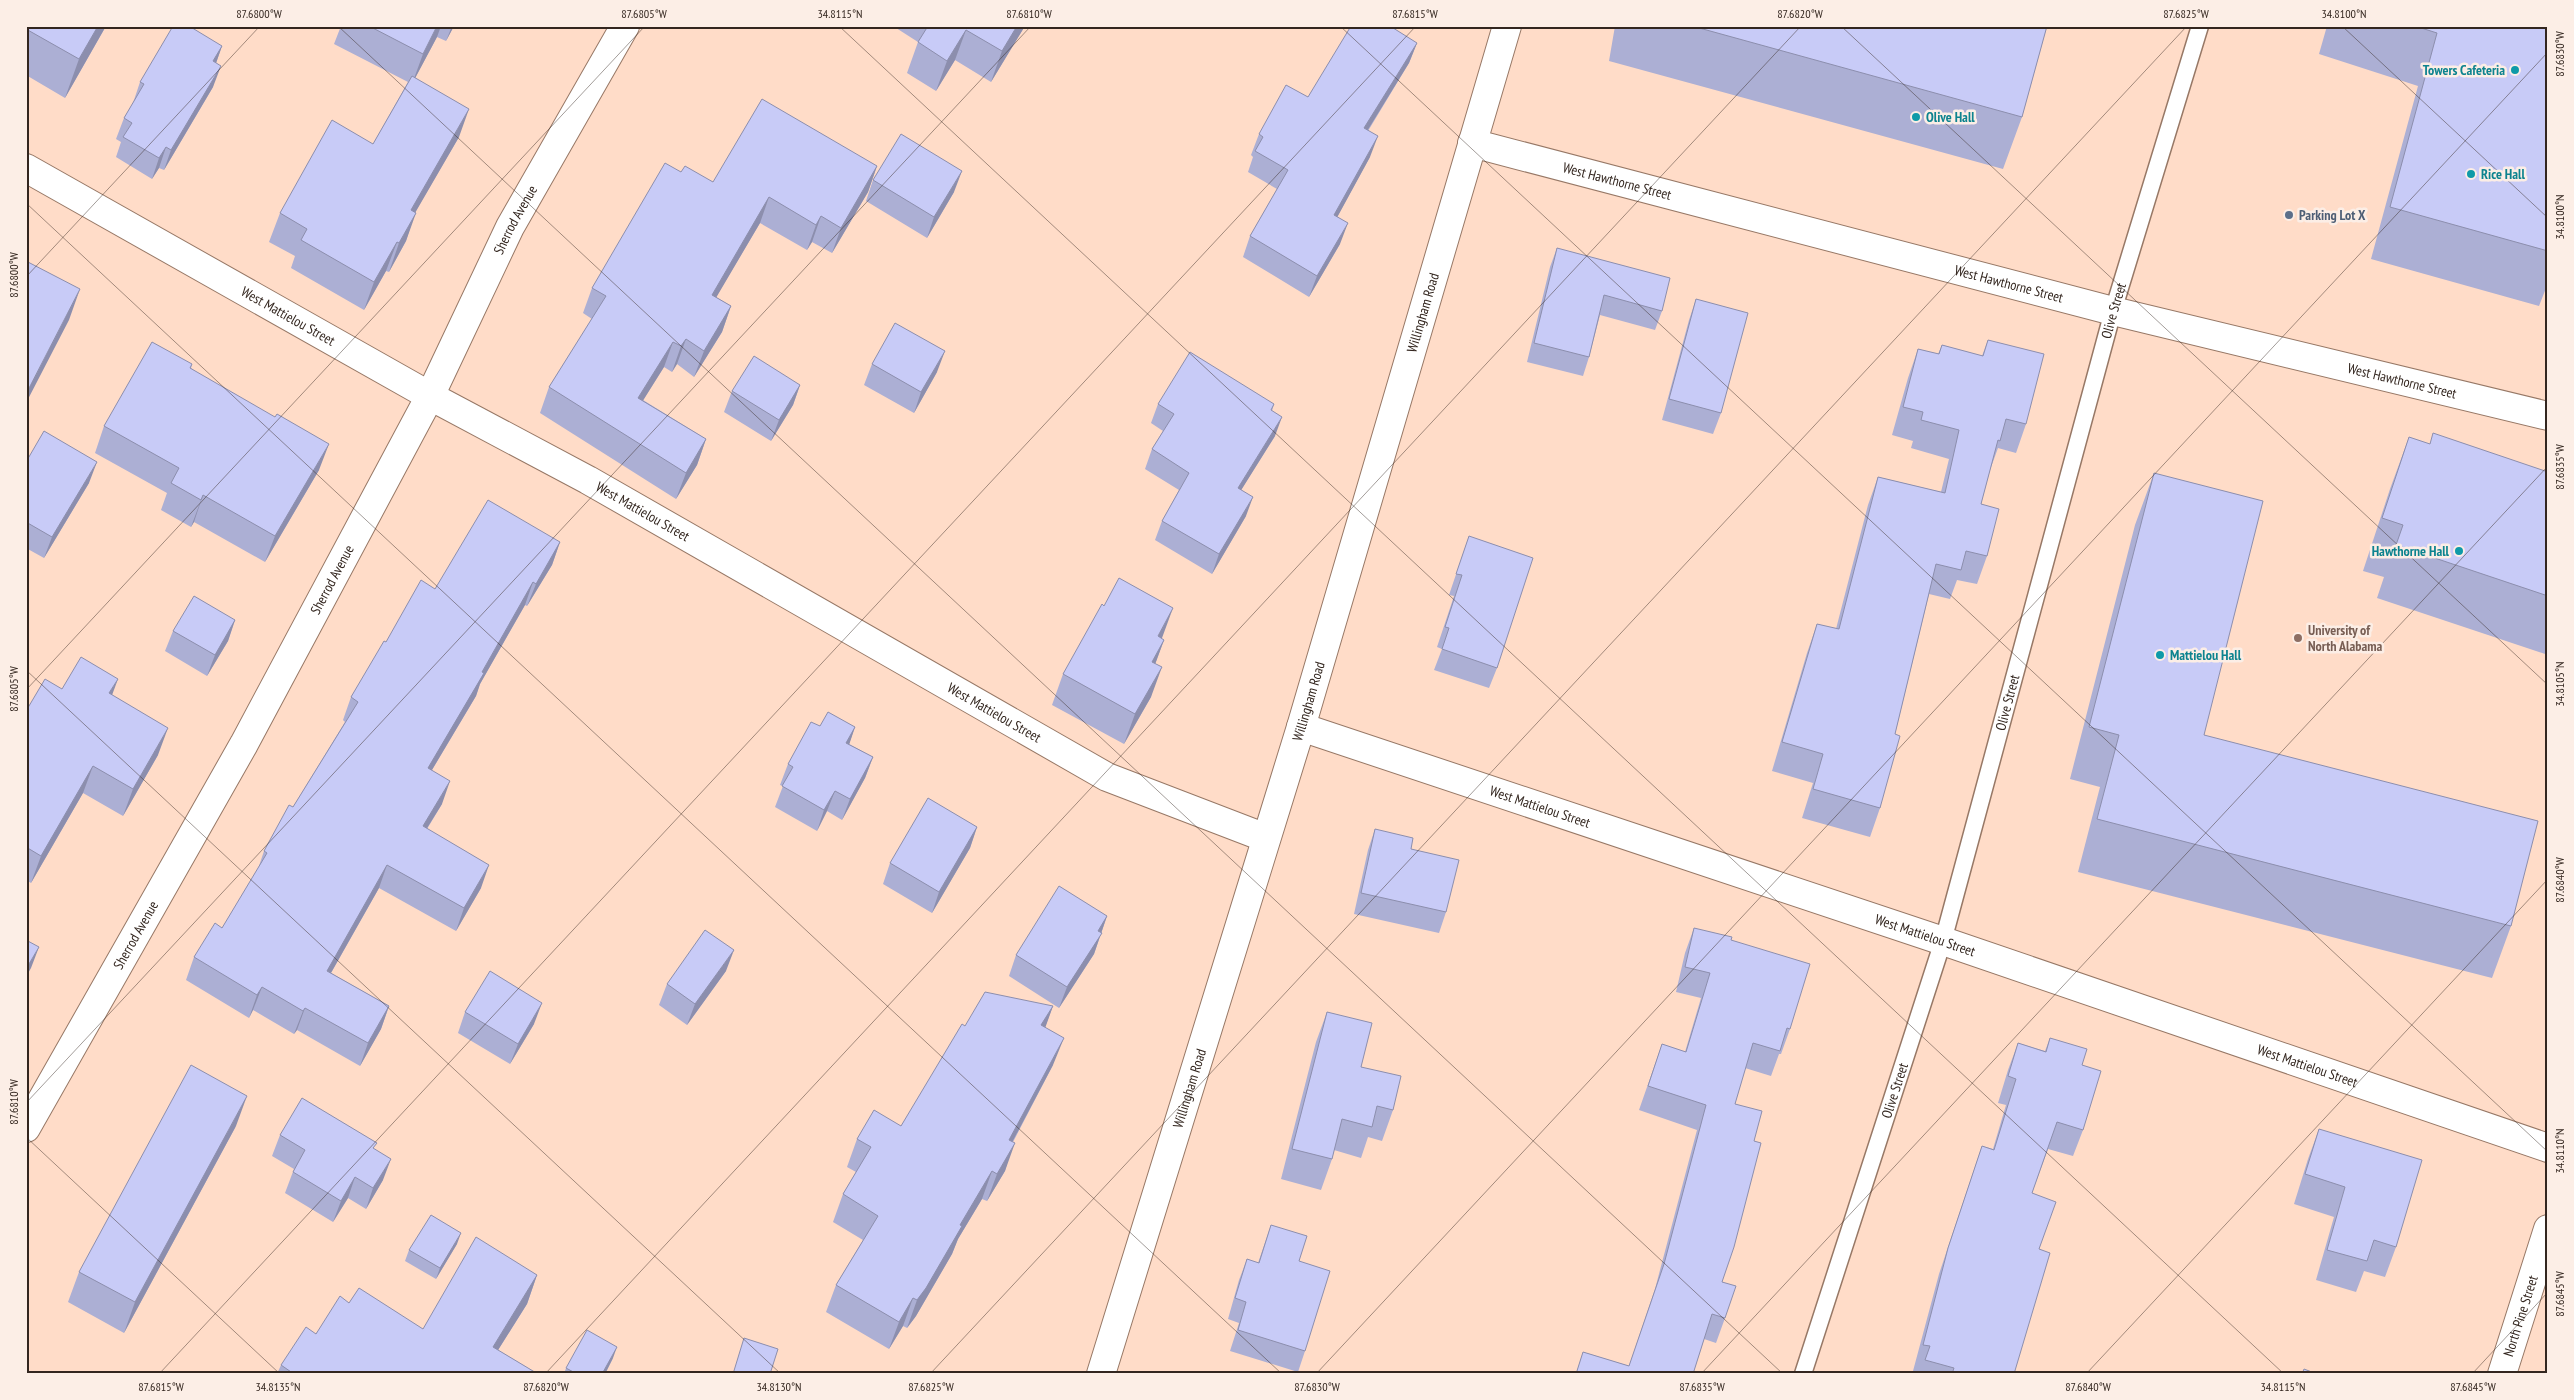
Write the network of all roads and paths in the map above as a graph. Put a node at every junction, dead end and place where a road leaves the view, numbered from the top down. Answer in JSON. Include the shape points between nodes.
{"nodes":[{"id":1,"x":625,"y":26,"type":"edge"},
{"id":2,"x":1506,"y":26,"type":"edge"},
{"id":3,"x":2200,"y":26,"type":"edge"},
{"id":4,"x":1472,"y":143,"type":"junction"},
{"id":5,"x":26,"y":168,"type":"edge"},
{"id":6,"x":2113,"y":311,"type":"junction"},
{"id":7,"x":430,"y":396,"type":"junction"},
{"id":8,"x":2548,"y":416,"type":"edge"},
{"id":9,"x":1301,"y":727,"type":"junction"},
{"id":10,"x":1266,"y":838,"type":"junction"},
{"id":11,"x":1943,"y":941,"type":"junction"},
{"id":12,"x":26,"y":1128,"type":"edge"},
{"id":13,"x":2548,"y":1148,"type":"edge"},
{"id":14,"x":2548,"y":1229,"type":"edge"},
{"id":15,"x":1101,"y":1374,"type":"edge"},
{"id":16,"x":1803,"y":1374,"type":"edge"},
{"id":17,"x":2502,"y":1374,"type":"edge"}],
"edges":[{"from":1,"to":7,"type":"street","name":"Sherrod Avenue","via":[[510,227]]},
{"from":2,"to":4,"type":"street","name":"Willingham Road"},
{"from":3,"to":6,"type":"lane","name":"Olive Street"},
{"from":4,"to":6,"type":"street","name":"West Hawthorne Street"},
{"from":4,"to":9,"type":"street","name":"Willingham Road"},
{"from":5,"to":7,"type":"street","name":"West Mattielou Street"},
{"from":6,"to":8,"type":"street","name":"West Hawthorne Street"},
{"from":6,"to":11,"type":"lane","name":"Olive Street"},
{"from":7,"to":10,"type":"street","name":"West Mattielou Street","via":[[588,480],[1107,777]]},
{"from":7,"to":12,"type":"street","name":"Sherrod Avenue","via":[[244,744]]},
{"from":9,"to":10,"type":"street","name":"Willingham Road"},
{"from":9,"to":11,"type":"street","name":"West Mattielou Street"},
{"from":10,"to":15,"type":"street","name":"Willingham Road"},
{"from":11,"to":13,"type":"street","name":"West Mattielou Street"},
{"from":11,"to":16,"type":"lane","name":"Olive Street"},
{"from":14,"to":17,"type":"street","name":"North Pine Street"}]}
